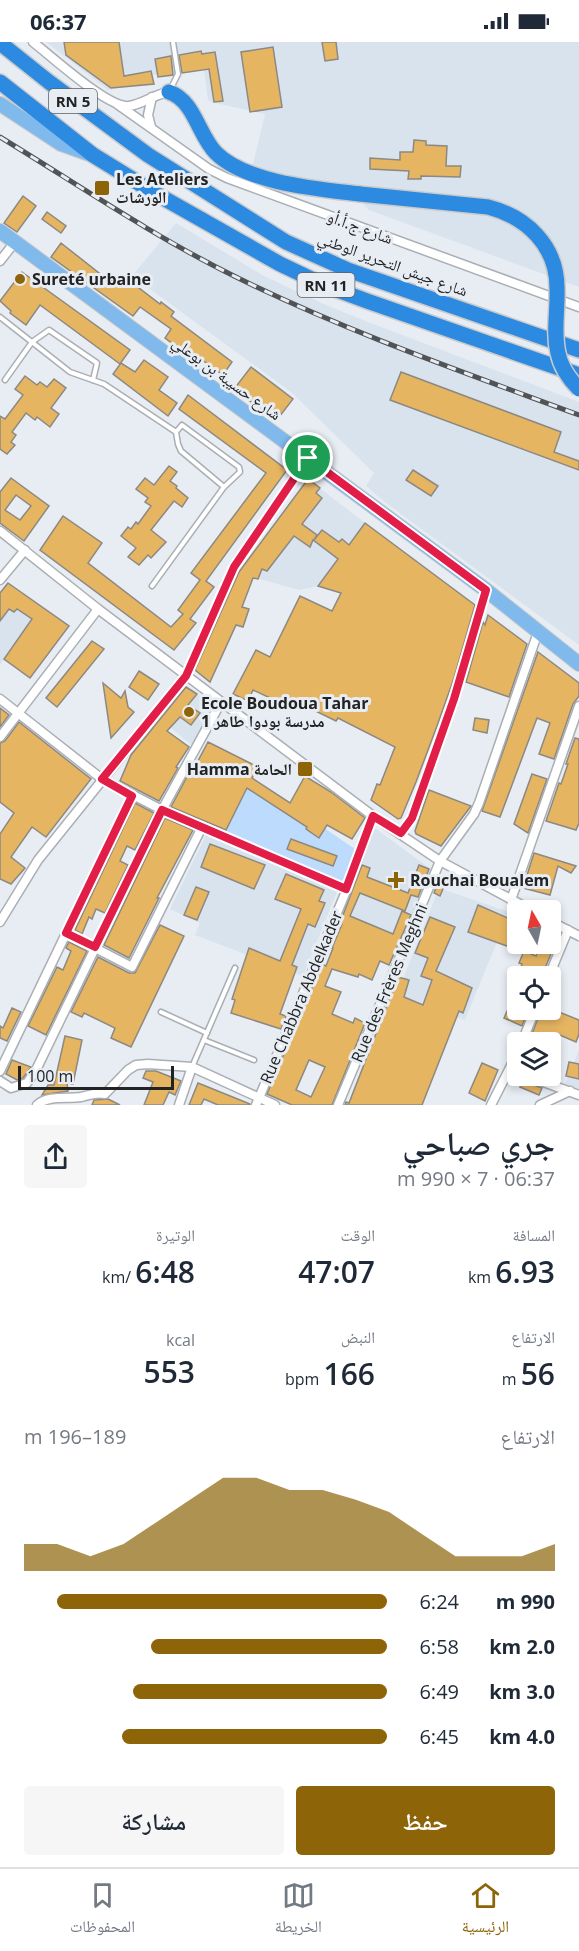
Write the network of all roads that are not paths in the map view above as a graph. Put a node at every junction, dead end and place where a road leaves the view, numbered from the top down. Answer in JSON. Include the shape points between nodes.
{"nodes":[{"id":1,"x":33,"y":42,"type":"edge"},
{"id":2,"x":173,"y":42,"type":"edge"},
{"id":3,"x":0,"y":43,"type":"edge"},
{"id":4,"x":0,"y":82,"type":"edge"},
{"id":5,"x":169,"y":92,"type":"junction"},
{"id":6,"x":152,"y":97,"type":"junction"},
{"id":7,"x":0,"y":104,"type":"edge"},
{"id":8,"x":117,"y":104,"type":"junction"},
{"id":9,"x":151,"y":127,"type":"junction"},
{"id":10,"x":93,"y":155,"type":"junction"},
{"id":11,"x":0,"y":231,"type":"edge"},
{"id":12,"x":15,"y":242,"type":"junction"},
{"id":13,"x":0,"y":261,"type":"edge"},
{"id":14,"x":579,"y":307,"type":"edge"},
{"id":15,"x":0,"y":317,"type":"edge"},
{"id":16,"x":32,"y":342,"type":"junction"},
{"id":17,"x":579,"y":350,"type":"edge"},
{"id":18,"x":579,"y":375,"type":"edge"},
{"id":19,"x":5,"y":380,"type":"dead end"},
{"id":20,"x":93,"y":380,"type":"junction"},
{"id":21,"x":579,"y":389,"type":"edge"},
{"id":22,"x":176,"y":432,"type":"junction"},
{"id":23,"x":308,"y":458,"type":"junction"},
{"id":24,"x":224,"y":487,"type":"junction"},
{"id":25,"x":0,"y":531,"type":"edge"},
{"id":26,"x":25,"y":550,"type":"junction"},
{"id":27,"x":0,"y":580,"type":"edge"},
{"id":28,"x":152,"y":586,"type":"dead end"},
{"id":29,"x":486,"y":590,"type":"junction"},
{"id":30,"x":98,"y":609,"type":"junction"},
{"id":31,"x":538,"y":632,"type":"junction"},
{"id":32,"x":579,"y":664,"type":"edge"},
{"id":33,"x":186,"y":676,"type":"junction"},
{"id":34,"x":0,"y":699,"type":"edge"},
{"id":35,"x":221,"y":702,"type":"junction"},
{"id":36,"x":579,"y":706,"type":"edge"},
{"id":37,"x":18,"y":713,"type":"junction"},
{"id":38,"x":0,"y":737,"type":"edge"},
{"id":39,"x":102,"y":779,"type":"junction"},
{"id":40,"x":132,"y":796,"type":"junction"},
{"id":41,"x":162,"y":810,"type":"junction"},
{"id":42,"x":373,"y":816,"type":"junction"},
{"id":43,"x":202,"y":827,"type":"junction"},
{"id":44,"x":401,"y":833,"type":"junction"},
{"id":45,"x":440,"y":861,"type":"junction"},
{"id":46,"x":346,"y":889,"type":"junction"},
{"id":47,"x":511,"y":900,"type":"joint"},
{"id":48,"x":0,"y":922,"type":"edge"},
{"id":49,"x":561,"y":926,"type":"edge"},
{"id":50,"x":568,"y":930,"type":"junction"},
{"id":51,"x":66,"y":933,"type":"junction"},
{"id":52,"x":579,"y":936,"type":"edge"},
{"id":53,"x":95,"y":947,"type":"junction"},
{"id":54,"x":553,"y":966,"type":"edge"},
{"id":55,"x":235,"y":968,"type":"dead end"},
{"id":56,"x":161,"y":1012,"type":"dead end"},
{"id":57,"x":207,"y":1032,"type":"junction"},
{"id":58,"x":204,"y":1040,"type":"junction"},
{"id":59,"x":254,"y":1060,"type":"dead end"},
{"id":60,"x":192,"y":1067,"type":"junction"},
{"id":61,"x":0,"y":1071,"type":"edge"},
{"id":62,"x":0,"y":1081,"type":"edge"},
{"id":63,"x":507,"y":1081,"type":"edge"},
{"id":64,"x":555,"y":1086,"type":"edge"},
{"id":65,"x":575,"y":1093,"type":"edge"},
{"id":66,"x":257,"y":1102,"type":"edge"},
{"id":67,"x":37,"y":1105,"type":"edge"},
{"id":68,"x":179,"y":1105,"type":"edge"},
{"id":69,"x":275,"y":1105,"type":"edge"},
{"id":70,"x":338,"y":1105,"type":"edge"},
{"id":71,"x":491,"y":1105,"type":"edge"},
{"id":72,"x":540,"y":1105,"type":"edge"}],
"edges":[{"from":1,"to":8,"type":"street","name":"شارع ج.أ.أو"},
{"from":2,"to":5,"type":"lane","via":[[178,74]]},
{"from":3,"to":17,"type":"highway","name":"شارع جيش التحرير الوطني","number":"RN 5","via":[[148,155],[286,242],[348,270]]},
{"from":4,"to":10,"type":"highway","number":"RN 11"},
{"from":5,"to":6,"type":"street"},
{"from":5,"to":21,"type":"highway","bridge":true,"via":[[185,103],[207,142],[227,162],[247,172],[307,188],[488,207],[504,211],[530,227],[554,265],[558,355]]},
{"from":6,"to":8,"type":"street","via":[[129,106]]},
{"from":6,"to":9,"type":"street","via":[[148,115]]},
{"from":7,"to":10,"type":"main road","number":"RN 11","via":[[62,144]]},
{"from":8,"to":9,"type":"street","name":"شارع ج.أ.أو"},
{"from":9,"to":14,"type":"street","name":"شارع ج.أ.أو","via":[[227,178]]},
{"from":10,"to":18,"type":"highway","number":"RN 11","via":[[228,236],[324,285]]},
{"from":11,"to":12,"type":"main road","name":"شارع حسيبة بن بوعلي"},
{"from":12,"to":13,"type":"street"},
{"from":12,"to":23,"type":"main road","name":"شارع حسيبة بن بوعلي"},
{"from":15,"to":16,"type":"lane"},
{"from":16,"to":19,"type":"lane"},
{"from":16,"to":20,"type":"lane","via":[[70,372]]},
{"from":16,"to":20,"type":"lane","via":[[52,330],[97,363]]},
{"from":20,"to":22,"type":"lane"},
{"from":22,"to":24,"type":"lane","via":[[181,451]]},
{"from":22,"to":24,"type":"lane","via":[[182,425],[239,467],[240,472]]},
{"from":23,"to":29,"type":"main road","name":"شارع حسيبة بن بوعلي"},
{"from":23,"to":33,"type":"street","via":[[234,567]]},
{"from":24,"to":28,"type":"lane"},
{"from":25,"to":26,"type":"street"},
{"from":26,"to":27,"type":"street"},
{"from":26,"to":30,"type":"street"},
{"from":29,"to":31,"type":"main road","name":"شارع حسيبة بن بوعلي"},
{"from":29,"to":44,"type":"street","via":[[454,699],[412,818]]},
{"from":30,"to":33,"type":"street"},
{"from":30,"to":37,"type":"street"},
{"from":31,"to":32,"type":"main road","name":"شارع حسيبة بن بوعلي"},
{"from":31,"to":45,"type":"street","name":"Rue des Frères Meghni","via":[[479,803]]},
{"from":33,"to":35,"type":"street"},
{"from":33,"to":39,"type":"street"},
{"from":34,"to":37,"type":"street"},
{"from":35,"to":41,"type":"street"},
{"from":35,"to":42,"type":"street"},
{"from":36,"to":47,"type":"street"},
{"from":37,"to":38,"type":"street"},
{"from":37,"to":39,"type":"street"},
{"from":39,"to":40,"type":"street"},
{"from":39,"to":48,"type":"street","via":[[38,860]]},
{"from":40,"to":41,"type":"street"},
{"from":40,"to":51,"type":"street"},
{"from":41,"to":43,"type":"street"},
{"from":41,"to":53,"type":"street"},
{"from":42,"to":44,"type":"street"},
{"from":42,"to":46,"type":"street","name":"Rue Chabbra Abdelkader"},
{"from":43,"to":46,"type":"street"},
{"from":43,"to":53,"type":"street","via":[[132,967]]},
{"from":44,"to":45,"type":"street"},
{"from":45,"to":47,"type":"street"},
{"from":45,"to":70,"type":"street","name":"Rue des Frères Meghni"},
{"from":46,"to":66,"type":"street","name":"Rue Chabbra Abdelkader"},
{"from":49,"to":50,"type":"street"},
{"from":50,"to":52,"type":"street"},
{"from":50,"to":54,"type":"street"},
{"from":51,"to":53,"type":"street"},
{"from":51,"to":61,"type":"street"},
{"from":53,"to":62,"type":"street","via":[[27,1083],[11,1088]]},
{"from":55,"to":57,"type":"lane"},
{"from":56,"to":57,"type":"lane"},
{"from":57,"to":58,"type":"lane"},
{"from":58,"to":59,"type":"lane"},
{"from":58,"to":60,"type":"lane"},
{"from":60,"to":66,"type":"street"},
{"from":60,"to":67,"type":"street","via":[[136,1065],[105,1094],[52,1099]]},
{"from":60,"to":68,"type":"street"},
{"from":63,"to":71,"type":"street"},
{"from":64,"to":65,"type":"street"},
{"from":65,"to":72,"type":"street"},
{"from":66,"to":69,"type":"street"}]}
